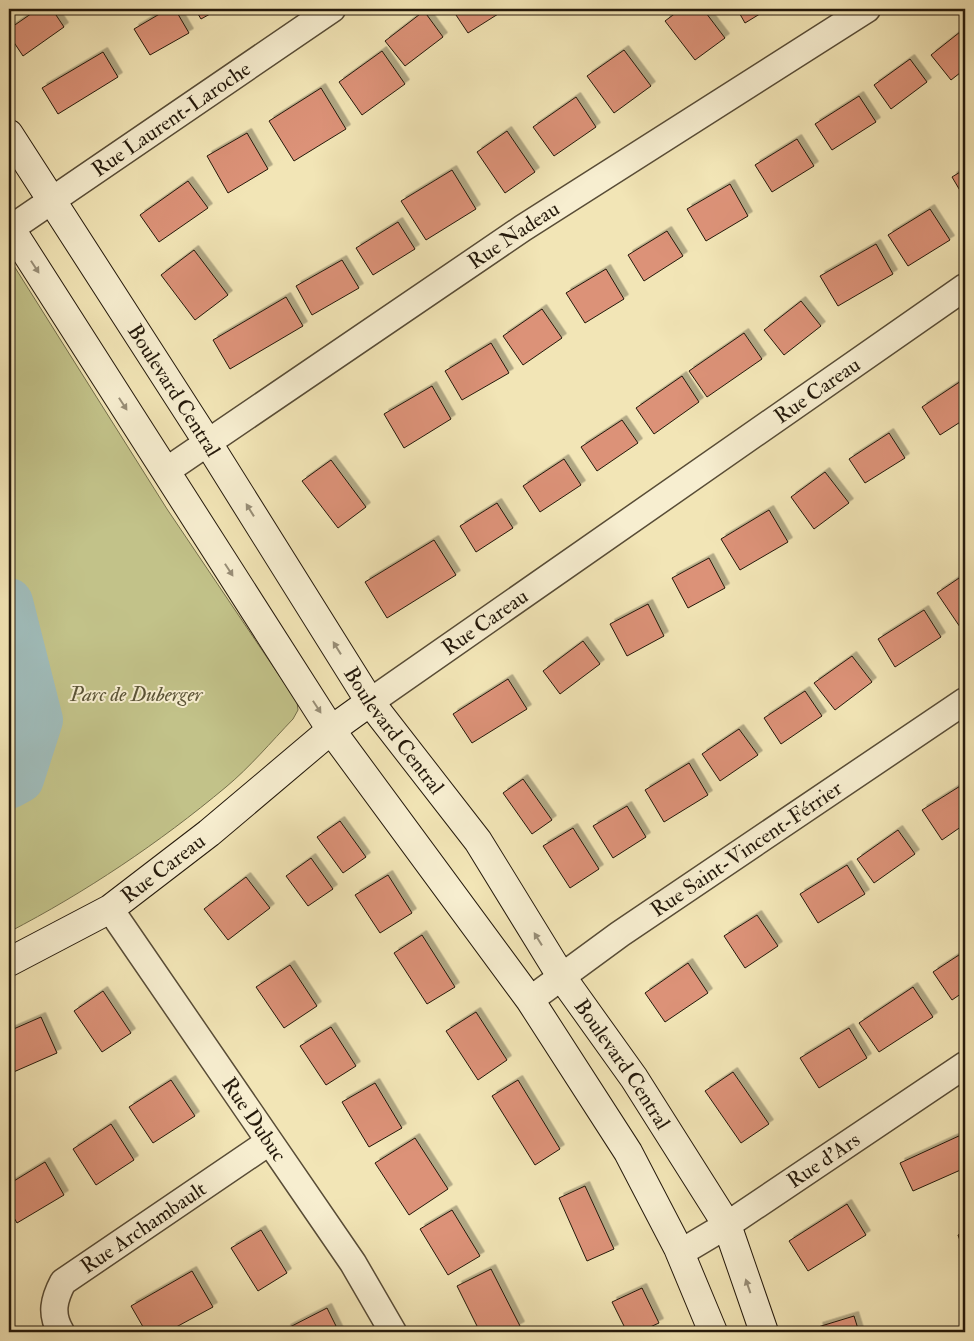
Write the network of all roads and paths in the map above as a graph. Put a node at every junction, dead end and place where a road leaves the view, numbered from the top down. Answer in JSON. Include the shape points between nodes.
{"nodes":[{"id":1,"x":332,"y":9,"type":"edge"},
{"id":2,"x":867,"y":9,"type":"edge"},
{"id":3,"x":9,"y":134,"type":"edge"},
{"id":4,"x":52,"y":201,"type":"junction"},
{"id":5,"x":10,"y":228,"type":"edge"},
{"id":6,"x":965,"y":287,"type":"edge"},
{"id":7,"x":208,"y":443,"type":"junction"},
{"id":8,"x":166,"y":472,"type":"junction"},
{"id":9,"x":965,"y":701,"type":"edge"},
{"id":10,"x":370,"y":702,"type":"junction"},
{"id":11,"x":332,"y":730,"type":"junction"},
{"id":12,"x":110,"y":909,"type":"junction"},
{"id":13,"x":9,"y":962,"type":"edge"},
{"id":14,"x":561,"y":976,"type":"junction"},
{"id":15,"x":530,"y":1000,"type":"junction"},
{"id":16,"x":965,"y":1065,"type":"edge"},
{"id":17,"x":269,"y":1142,"type":"junction"},
{"id":18,"x":727,"y":1225,"type":"junction"},
{"id":19,"x":680,"y":1253,"type":"junction"},
{"id":20,"x":61,"y":1332,"type":"edge"},
{"id":21,"x":393,"y":1332,"type":"edge"},
{"id":22,"x":713,"y":1332,"type":"edge"},
{"id":23,"x":764,"y":1332,"type":"edge"}],
"edges":[{"from":1,"to":4,"type":"street","name":"Rue Laurent-Laroche"},
{"from":2,"to":7,"type":"street","name":"Rue Nadeau","via":[[523,228]]},
{"from":3,"to":4,"type":"street","name":"Boulevard Central"},
{"from":4,"to":5,"type":"street","name":"Rue Laurent-Laroche"},
{"from":4,"to":7,"type":"street","name":"Boulevard Central"},
{"from":5,"to":8,"type":"street","name":"Boulevard Central","one_way":true},
{"from":6,"to":10,"type":"street","name":"Rue Careau"},
{"from":7,"to":8,"type":"street","name":"Rue Nadeau"},
{"from":10,"to":7,"type":"street","name":"Boulevard Central","one_way":true},
{"from":8,"to":11,"type":"street","name":"Boulevard Central","one_way":true},
{"from":9,"to":14,"type":"street","name":"Rue Saint-Vincent-Férrier"},
{"from":10,"to":11,"type":"street","name":"Rue Careau"},
{"from":14,"to":10,"type":"street","name":"Boulevard Central","one_way":true,"via":[[478,841]]},
{"from":11,"to":12,"type":"street","name":"Rue Careau","via":[[209,834]]},
{"from":11,"to":15,"type":"street","name":"Boulevard Central"},
{"from":12,"to":13,"type":"street","name":"Rue Careau"},
{"from":12,"to":17,"type":"street","name":"Rue Dubuc"},
{"from":14,"to":15,"type":"street","name":"Rue Saint-Vincent-Férrier"},
{"from":14,"to":18,"type":"street","name":"Boulevard Central","via":[[634,1078]]},
{"from":15,"to":19,"type":"street","name":"Boulevard Central","via":[[628,1152]]},
{"from":16,"to":18,"type":"street","name":"Rue d'Ars"},
{"from":17,"to":20,"type":"street","name":"Rue Archambault","via":[[64,1282],[54,1298],[56,1323]]},
{"from":17,"to":21,"type":"street","name":"Rue Dubuc","via":[[353,1262]]},
{"from":18,"to":19,"type":"street","name":"Rue d'Ars"},
{"from":23,"to":18,"type":"street","name":"Boulevard Central","one_way":true},
{"from":19,"to":22,"type":"street","name":"Boulevard Central"}]}
